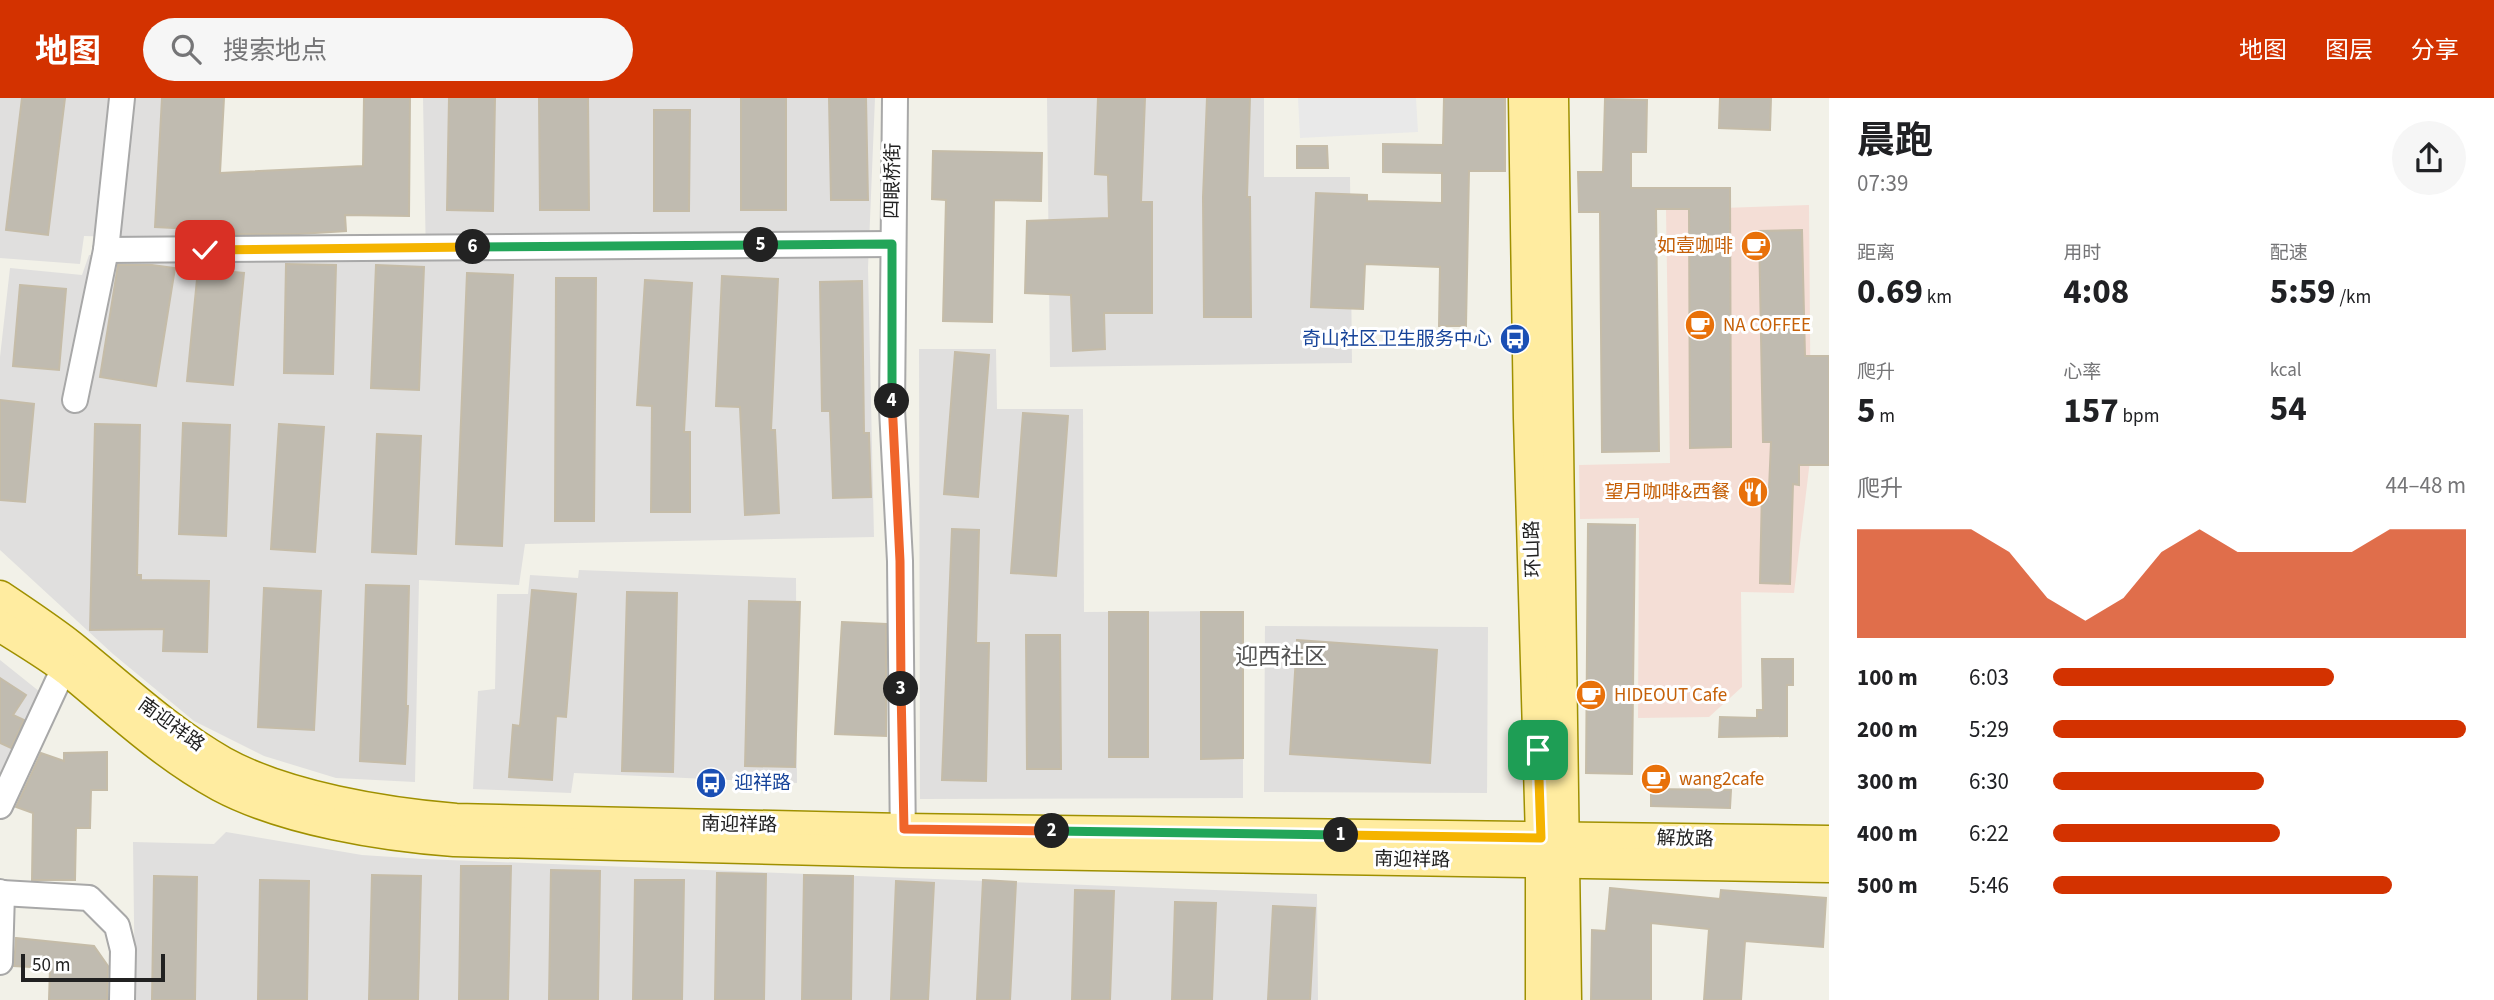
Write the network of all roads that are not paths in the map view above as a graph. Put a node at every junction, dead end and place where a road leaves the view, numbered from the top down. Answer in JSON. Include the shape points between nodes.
{"nodes":[{"id":1,"x":122,"y":98,"type":"edge"},
{"id":2,"x":895,"y":98,"type":"edge"},
{"id":3,"x":1524,"y":98,"type":"edge"},
{"id":4,"x":1553,"y":98,"type":"edge"},
{"id":5,"x":892,"y":244,"type":"junction"},
{"id":6,"x":106,"y":250,"type":"junction"},
{"id":7,"x":75,"y":400,"type":"dead end"},
{"id":8,"x":0,"y":596,"type":"edge"},
{"id":9,"x":0,"y":626,"type":"edge"},
{"id":10,"x":66,"y":656,"type":"junction"},
{"id":11,"x":0,"y":806,"type":"edge"},
{"id":12,"x":903,"y":840,"type":"junction"},
{"id":13,"x":1829,"y":841,"type":"edge"},
{"id":14,"x":1553,"y":850,"type":"junction"},
{"id":15,"x":1829,"y":867,"type":"edge"},
{"id":16,"x":1,"y":892,"type":"edge"},
{"id":17,"x":0,"y":962,"type":"edge"},
{"id":18,"x":122,"y":1000,"type":"edge"},
{"id":19,"x":1541,"y":1000,"type":"edge"},
{"id":20,"x":1566,"y":1000,"type":"edge"}],
"edges":[{"from":1,"to":6,"type":"street"},
{"from":2,"to":5,"type":"street","name":"四眼桥街"},
{"from":3,"to":14,"type":"main road","name":"环山路","via":[[1529,418]]},
{"from":4,"to":14,"type":"main road","name":"环山路"},
{"from":5,"to":6,"type":"street"},
{"from":5,"to":12,"type":"street","name":"四眼桥街"},
{"from":6,"to":7,"type":"street"},
{"from":8,"to":10,"type":"main road","name":"南迎祥路"},
{"from":9,"to":10,"type":"main road","name":"南迎祥路"},
{"from":10,"to":11,"type":"street"},
{"from":10,"to":12,"type":"main road","name":"南迎祥路","via":[[226,763],[320,797],[407,815],[456,819]]},
{"from":12,"to":14,"type":"main road","name":"南迎祥路"},
{"from":13,"to":14,"type":"main road","name":"解放路"},
{"from":14,"to":15,"type":"main road","name":"解放路"},
{"from":14,"to":19,"type":"main road","name":"环山路"},
{"from":14,"to":20,"type":"main road","name":"环山路"},
{"from":16,"to":17,"type":"street"},
{"from":16,"to":18,"type":"street","via":[[89,898],[117,926],[123,950]]}]}
